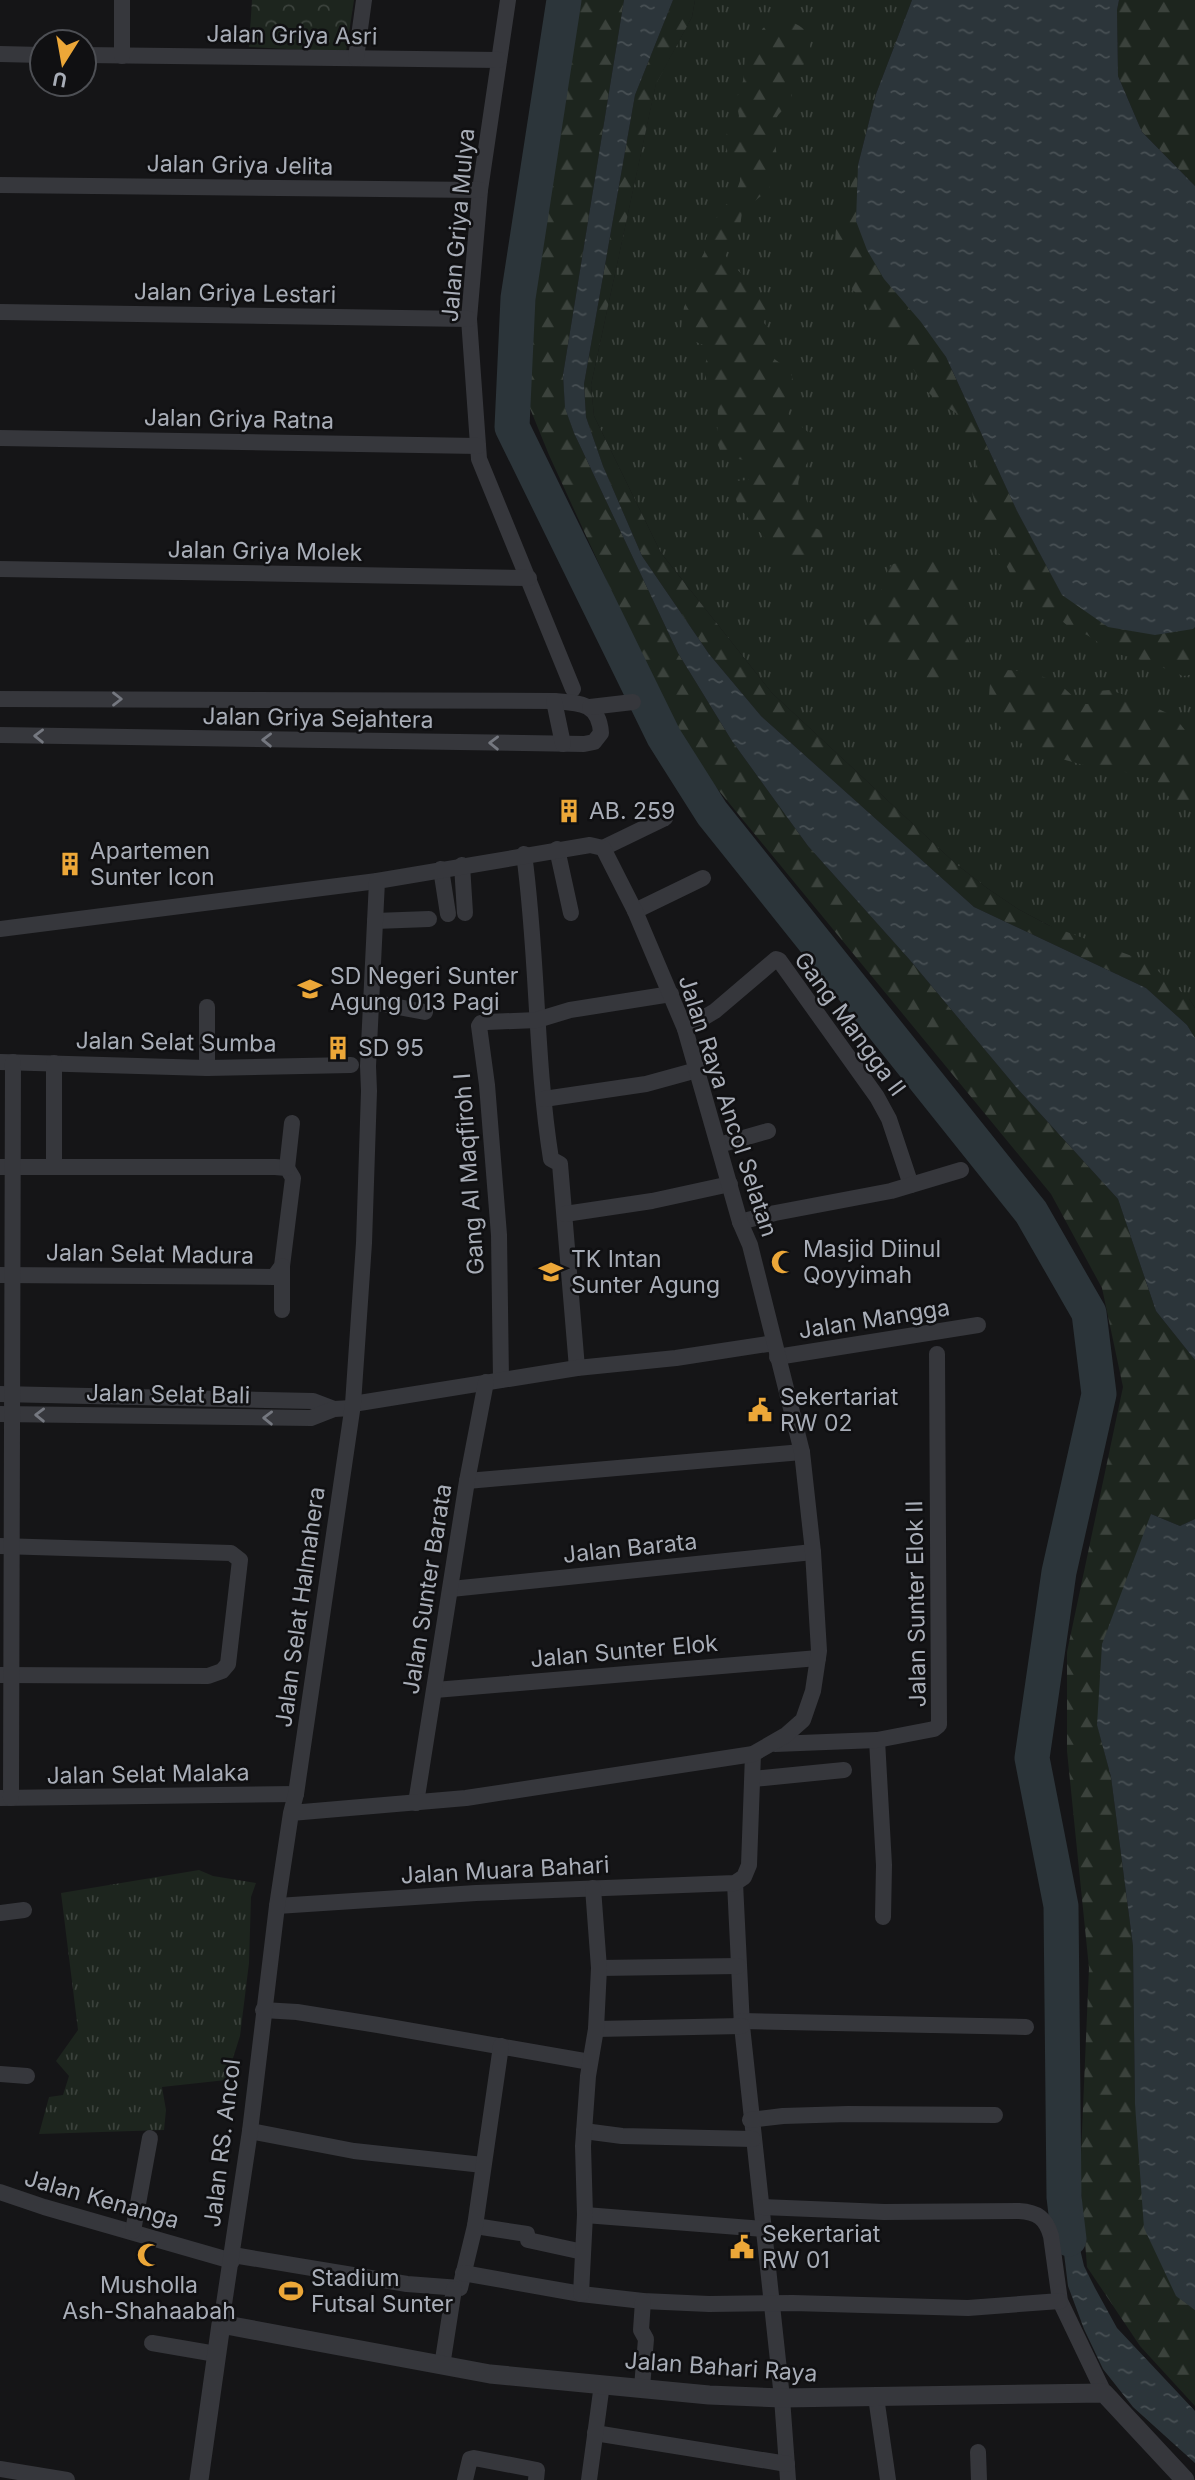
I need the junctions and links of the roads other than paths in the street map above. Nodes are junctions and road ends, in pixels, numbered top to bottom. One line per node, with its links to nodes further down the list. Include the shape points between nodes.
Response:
1 (122, 0): 7 (street)
2 (364, 0): 8 (street)
3 (508, 0): 9 (street, Jalan Griya Mulya)
4 (0, 54): 5 (street)
5 (28, 55)
6 (98, 55): 7 (street, Jalan Griya Asri)
7 (122, 56): 8 (street, Jalan Griya Asri)
8 (356, 58): 9 (street, Jalan Griya Asri)
9 (499, 60): 11 (street, Jalan Griya Mulya)
10 (0, 185): 11 (street, Jalan Griya Jelita)
11 (480, 190): 13 (street, Jalan Griya Mulya)
12 (0, 312): 13 (street, Jalan Griya Lestari)
13 (469, 319): 15 (street, Jalan Griya Mulya)
14 (0, 438): 15 (street, Jalan Griya Ratna)
15 (478, 446): 17 (street, Jalan Griya Mulya, via 479,459)
16 (0, 569): 17 (street, Jalan Griya Molek)
17 (528, 578): 18 (street, Jalan Griya Mulya)
18 (573, 689)
19 (0, 699): 20 (street, Jalan Griya Sejahtera, one-way to 20)
20 (554, 701): 22 (street, Jalan Griya Sejahtera); 24 (street)
21 (633, 702): 22 (street, Jalan Griya Sejahtera)
22 (590, 708): 24 (street, Jalan Griya Sejahtera, via 598,716 601,733 594,742)
23 (0, 736): 24 (street, Jalan Griya Sejahtera, one-way to 23)
24 (562, 744)
25 (666, 818): 26 (street)
26 (603, 848): 27 (street); 33 (street, Jalan Raya Ancol Selatan)
27 (557, 849): 28 (street); 35 (street)
28 (524, 854): 29 (street); 44 (street)
29 (461, 865): 30 (street); 34 (street)
30 (442, 869): 32 (street); 36 (street)
31 (703, 878): 33 (street)
32 (377, 881): 38 (street); 39 (street)
33 (635, 911): 40 (street, Jalan Raya Ancol Selatan)
34 (465, 913)
35 (571, 913)
36 (448, 914)
37 (429, 919): 38 (street)
38 (375, 921): 41 (street)
39 (0, 929)
40 (671, 994): 44 (street, via 570,1010); 45 (street, Jalan Raya Ancol Selatan)
41 (372, 1002): 43 (street); 73 (street, via 364,1243)
42 (207, 1007): 49 (street)
43 (425, 1012)
44 (537, 1020): 51 (street); 70 (street, Gang Al Maqfiroh I, via 487,1022 478,1029 499,1236)
45 (685, 1030): 50 (street, Jalan Raya Ancol Selatan); 60 (street, Gang Mangga II, via 779,960 877,1097)
46 (6, 1062): 47 (street, Jalan Selat Sumba); 55 (street)
47 (54, 1063): 49 (street, Jalan Selat Sumba); 56 (street)
48 (351, 1065): 49 (street, Jalan Selat Sumba)
49 (207, 1068)
50 (696, 1070): 51 (street, via 646,1084); 54 (street, Jalan Raya Ancol Selatan)
51 (544, 1099): 61 (street, via 551,1159 560,1164)
52 (292, 1123): 57 (street, Jalan Selat Madura)
53 (768, 1131): 54 (street)
54 (719, 1145): 59 (street, Jalan Raya Ancol Selatan)
55 (6, 1167): 56 (street); 64 (street)
56 (54, 1167): 57 (street)
57 (286, 1168): 63 (street, Jalan Selat Madura, via 293,1178)
58 (961, 1170): 60 (street)
59 (730, 1184): 61 (street); 62 (street, Jalan Raya Ancol Selatan)
60 (911, 1185): 62 (street)
61 (565, 1214): 69 (street)
62 (740, 1222): 67 (street, Jalan Raya Ancol Selatan, via 750,1245)
63 (282, 1266): 64 (street, Jalan Selat Madura, via 274,1277 261,1278); 65 (street, Jalan Selat Madura)
64 (6, 1275): 71 (street)
65 (282, 1310)
66 (978, 1325): 67 (street, Jalan Mangga)
67 (775, 1350): 69 (street); 75 (street)
68 (937, 1354): 83 (street, Jalan Sunter Elok II, via 940,1719 934,1730)
69 (577, 1368): 70 (street)
70 (494, 1381): 73 (street); 76 (street, Jalan Sunter Barata)
71 (6, 1394): 72 (street, Jalan Selat Bali, via 313,1401); 74 (street)
72 (334, 1409): 73 (street, Jalan Selat Bali); 74 (street, Jalan Selat Bali, one-way to 74, via 311,1418)
73 (352, 1409): 90 (street, Jalan Selat Halmahera)
74 (6, 1414): 77 (street)
75 (802, 1452): 76 (street); 78 (street)
76 (467, 1481): 79 (street, Jalan Sunter Barata)
77 (6, 1546): 81 (street); 81 (street, via 231,1553 240,1560 228,1664 222,1671 208,1676)
78 (813, 1552): 79 (street, Jalan Barata); 80 (street)
79 (451, 1589): 82 (street, Jalan Sunter Barata)
80 (818, 1658): 82 (street, Jalan Sunter Elok); 84 (street, via 803,1720)
81 (6, 1675): 88 (street)
82 (435, 1690): 89 (street, Jalan Sunter Barata)
83 (877, 1740): 84 (street, Jalan Sunter Elok II); 96 (street)
84 (772, 1744): 85 (street)
85 (752, 1754): 87 (street); 89 (street)
86 (844, 1770): 87 (street)
87 (753, 1779): 91 (street, via 748,1866 744,1877)
88 (6, 1798): 90 (street, Jalan Selat Malaka)
89 (416, 1803): 90 (street)
90 (293, 1804): 93 (street, Jalan RS. Ancol)
91 (735, 1883): 92 (street, Jalan Muara Bahari); 97 (street)
92 (593, 1888): 93 (street, Jalan Muara Bahari); 98 (street)
93 (277, 1906): 99 (street, Jalan RS. Ancol)
94 (24, 1910): 95 (street)
95 (0, 1913)
96 (883, 1917)
97 (738, 1966): 98 (street); 100 (street)
98 (599, 1968): 102 (street)
99 (263, 2010): 103 (street); 109 (street, Jalan RS. Ancol)
100 (741, 2024): 101 (street, via 764,2020); 102 (street); 108 (street)
101 (1026, 2027)
102 (596, 2029): 104 (street)
103 (501, 2046): 104 (street); 113 (street)
104 (590, 2062): 110 (street)
105 (0, 2074): 106 (street)
106 (27, 2076)
107 (995, 2116): 108 (street, via 848,2114)
108 (750, 2120): 112 (street)
109 (250, 2131): 113 (street, via 354,2151); 121 (street, Jalan RS. Ancol)
110 (584, 2131): 112 (street); 116 (street)
111 (150, 2138): 119 (street)
112 (753, 2139): 115 (street)
113 (483, 2165): 117 (street)
114 (0, 2192): 119 (street, Jalan Kenanga)
115 (762, 2207): 118 (street); 126 (street, via 1032,2212 1049,2228)
116 (585, 2215): 118 (street); 120 (street)
117 (475, 2226): 120 (street, via 527,2234 529,2241); 122 (street)
118 (764, 2229): 127 (street)
119 (133, 2231): 121 (street, Jalan Kenanga)
120 (583, 2252): 124 (street)
121 (232, 2258): 123 (street, Jalan Kenanga); 128 (street, Jalan RS. Ancol)
122 (463, 2273): 123 (street, via 460,2288); 124 (street)
123 (454, 2289): 131 (street)
124 (581, 2294): 125 (street)
125 (643, 2301): 127 (street); 133 (street)
126 (1060, 2301): 127 (street, via 968,2308); 134 (street)
127 (771, 2304): 136 (street)
128 (221, 2324): 130 (street, Jalan RS. Ancol); 131 (street, Jalan Bahari Raya)
129 (152, 2343): 130 (street)
130 (216, 2354): 142 (street, Jalan RS. Ancol)
131 (442, 2366): 132 (street, Jalan Bahari Raya)
132 (603, 2384): 133 (street, Jalan Bahari Raya); 137 (street)
133 (642, 2388): 136 (street, Jalan Bahari Raya)
134 (1104, 2393): 135 (street, Jalan Bahari Raya); 148 (street)
135 (876, 2397): 136 (street, Jalan Bahari Raya); 146 (street)
136 (782, 2398): 140 (street)
137 (595, 2433): 140 (street); 145 (street)
138 (978, 2452): 147 (street)
139 (0, 2469): 141 (street)
140 (788, 2472)
141 (67, 2480)
142 (199, 2480)
143 (465, 2480): 144 (street, via 474,2458 537,2470)
144 (536, 2480)
145 (589, 2480)
146 (888, 2480)
147 (979, 2480)
148 (1185, 2480)

